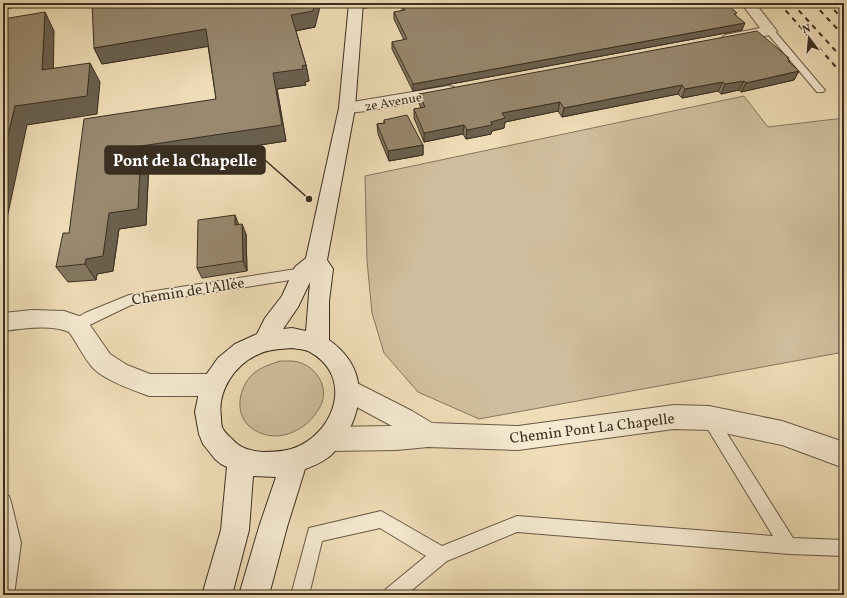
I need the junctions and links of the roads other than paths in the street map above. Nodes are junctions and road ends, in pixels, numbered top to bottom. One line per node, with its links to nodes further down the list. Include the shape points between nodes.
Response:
1 (15, 3): 4 (main road)
2 (748, 3): 5 (main road)
3 (361, 4): 9 (main road)
4 (3, 5)
5 (770, 31): 6 (main road); 8 (lane)
6 (716, 41)
7 (460, 89): 9 (main road, 2e Avenue)
8 (820, 90)
9 (347, 108): 10 (main road)
10 (310, 267): 12 (lane, Chemin de l'Allée, via 129,300); 13 (main road); 14 (main road, via 322,269)
11 (3, 322): 12 (main road, via 56,319)
12 (77, 325): 15 (main road, via 102,361 119,372 149,384)
13 (265, 341): 14 (main road, via 292,338); 15 (main road, via 243,351 225,366)
14 (317, 344): 16 (main road, via 333,355 344,371)
15 (212, 385): 21 (main road, via 206,410 212,434 228,454)
16 (349, 390): 18 (main road, via 403,419); 19 (main road, via 345,415)
17 (709, 418): 18 (main road, Chemin Pont La Chapelle, via 674,417 518,438); 20 (main road, Chemin Pont La Chapelle, via 782,433); 24 (lane)
18 (428, 436): 19 (main road, Chemin Pont La Chapelle)
19 (330, 438): 22 (main road, via 314,451)
20 (844, 455)
21 (241, 461): 22 (main road, via 268,465); 28 (main road, via 234,530)
22 (295, 461): 29 (main road)
23 (3, 502): 27 (lane, via 13,543)
24 (789, 546): 25 (lane); 26 (lane, via 517,524)
25 (844, 548)
26 (441, 555): 30 (lane, via 381,519 315,534); 31 (lane)
27 (5, 595)
28 (217, 595)
29 (254, 595)
30 (300, 595)
31 (392, 595)

